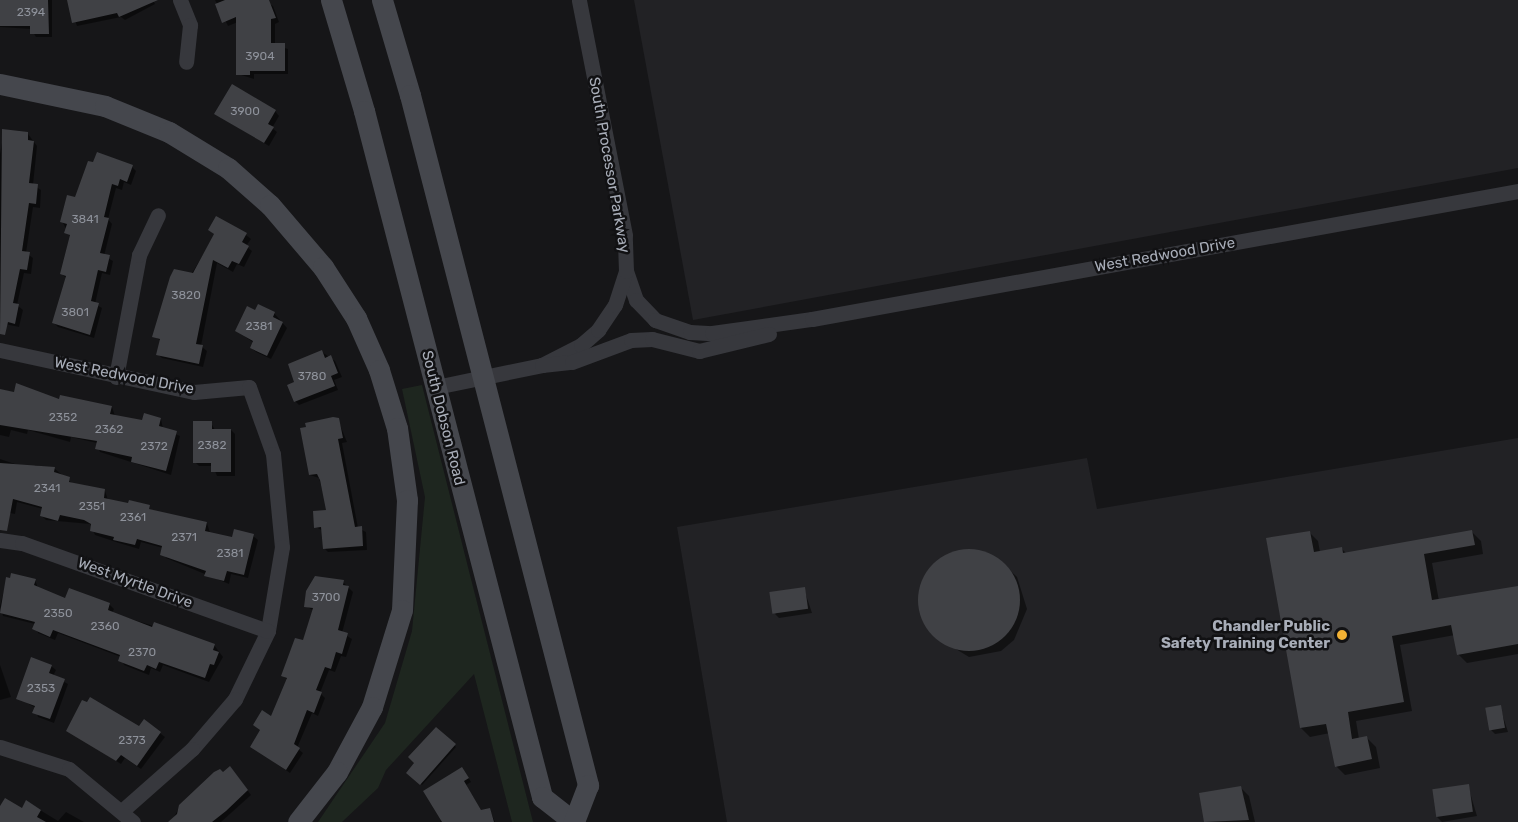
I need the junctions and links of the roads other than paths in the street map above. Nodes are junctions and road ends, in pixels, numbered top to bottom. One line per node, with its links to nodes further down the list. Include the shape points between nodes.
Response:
1 (180, 0): 5 (street, via 190,25)
2 (331, 0): 15 (main road, South Dobson Road)
3 (382, 0): 14 (main road, South Dobson Road)
4 (579, 0): 9 (street, South Processor Parkway, via 625,235)
5 (186, 62)
6 (0, 84): 20 (main road, via 105,105 169,132 228,168 254,189 323,267 356,318 379,370 397,428 407,501 402,610 372,707 337,772)
7 (1518, 191): 10 (street, West Redwood Drive)
8 (158, 215): 13 (street, via 139,255)
9 (626, 271): 10 (street, West Redwood Drive, via 640,307 673,328 712,333); 12 (street, South Processor Parkway, via 615,305 598,330 582,345)
10 (812, 319): 12 (street, West Redwood Drive, via 712,349 686,351 641,338 618,342 586,359)
11 (0, 350): 13 (street, West Redwood Drive)
12 (542, 365): 14 (street, West Redwood Drive)
13 (116, 377): 17 (street, West Redwood Drive, via 194,392 249,387 273,454 282,547)
14 (482, 378): 15 (street, West Redwood Drive); 21 (main road, South Dobson Road, via 588,785)
15 (435, 387): 21 (main road, South Dobson Road, via 542,797)
16 (0, 540): 17 (street, West Myrtle Drive, via 22,543)
17 (268, 631): 19 (street, via 235,699)
18 (0, 747): 19 (street, via 69,769)
19 (128, 816)
20 (298, 822)
21 (574, 822)

